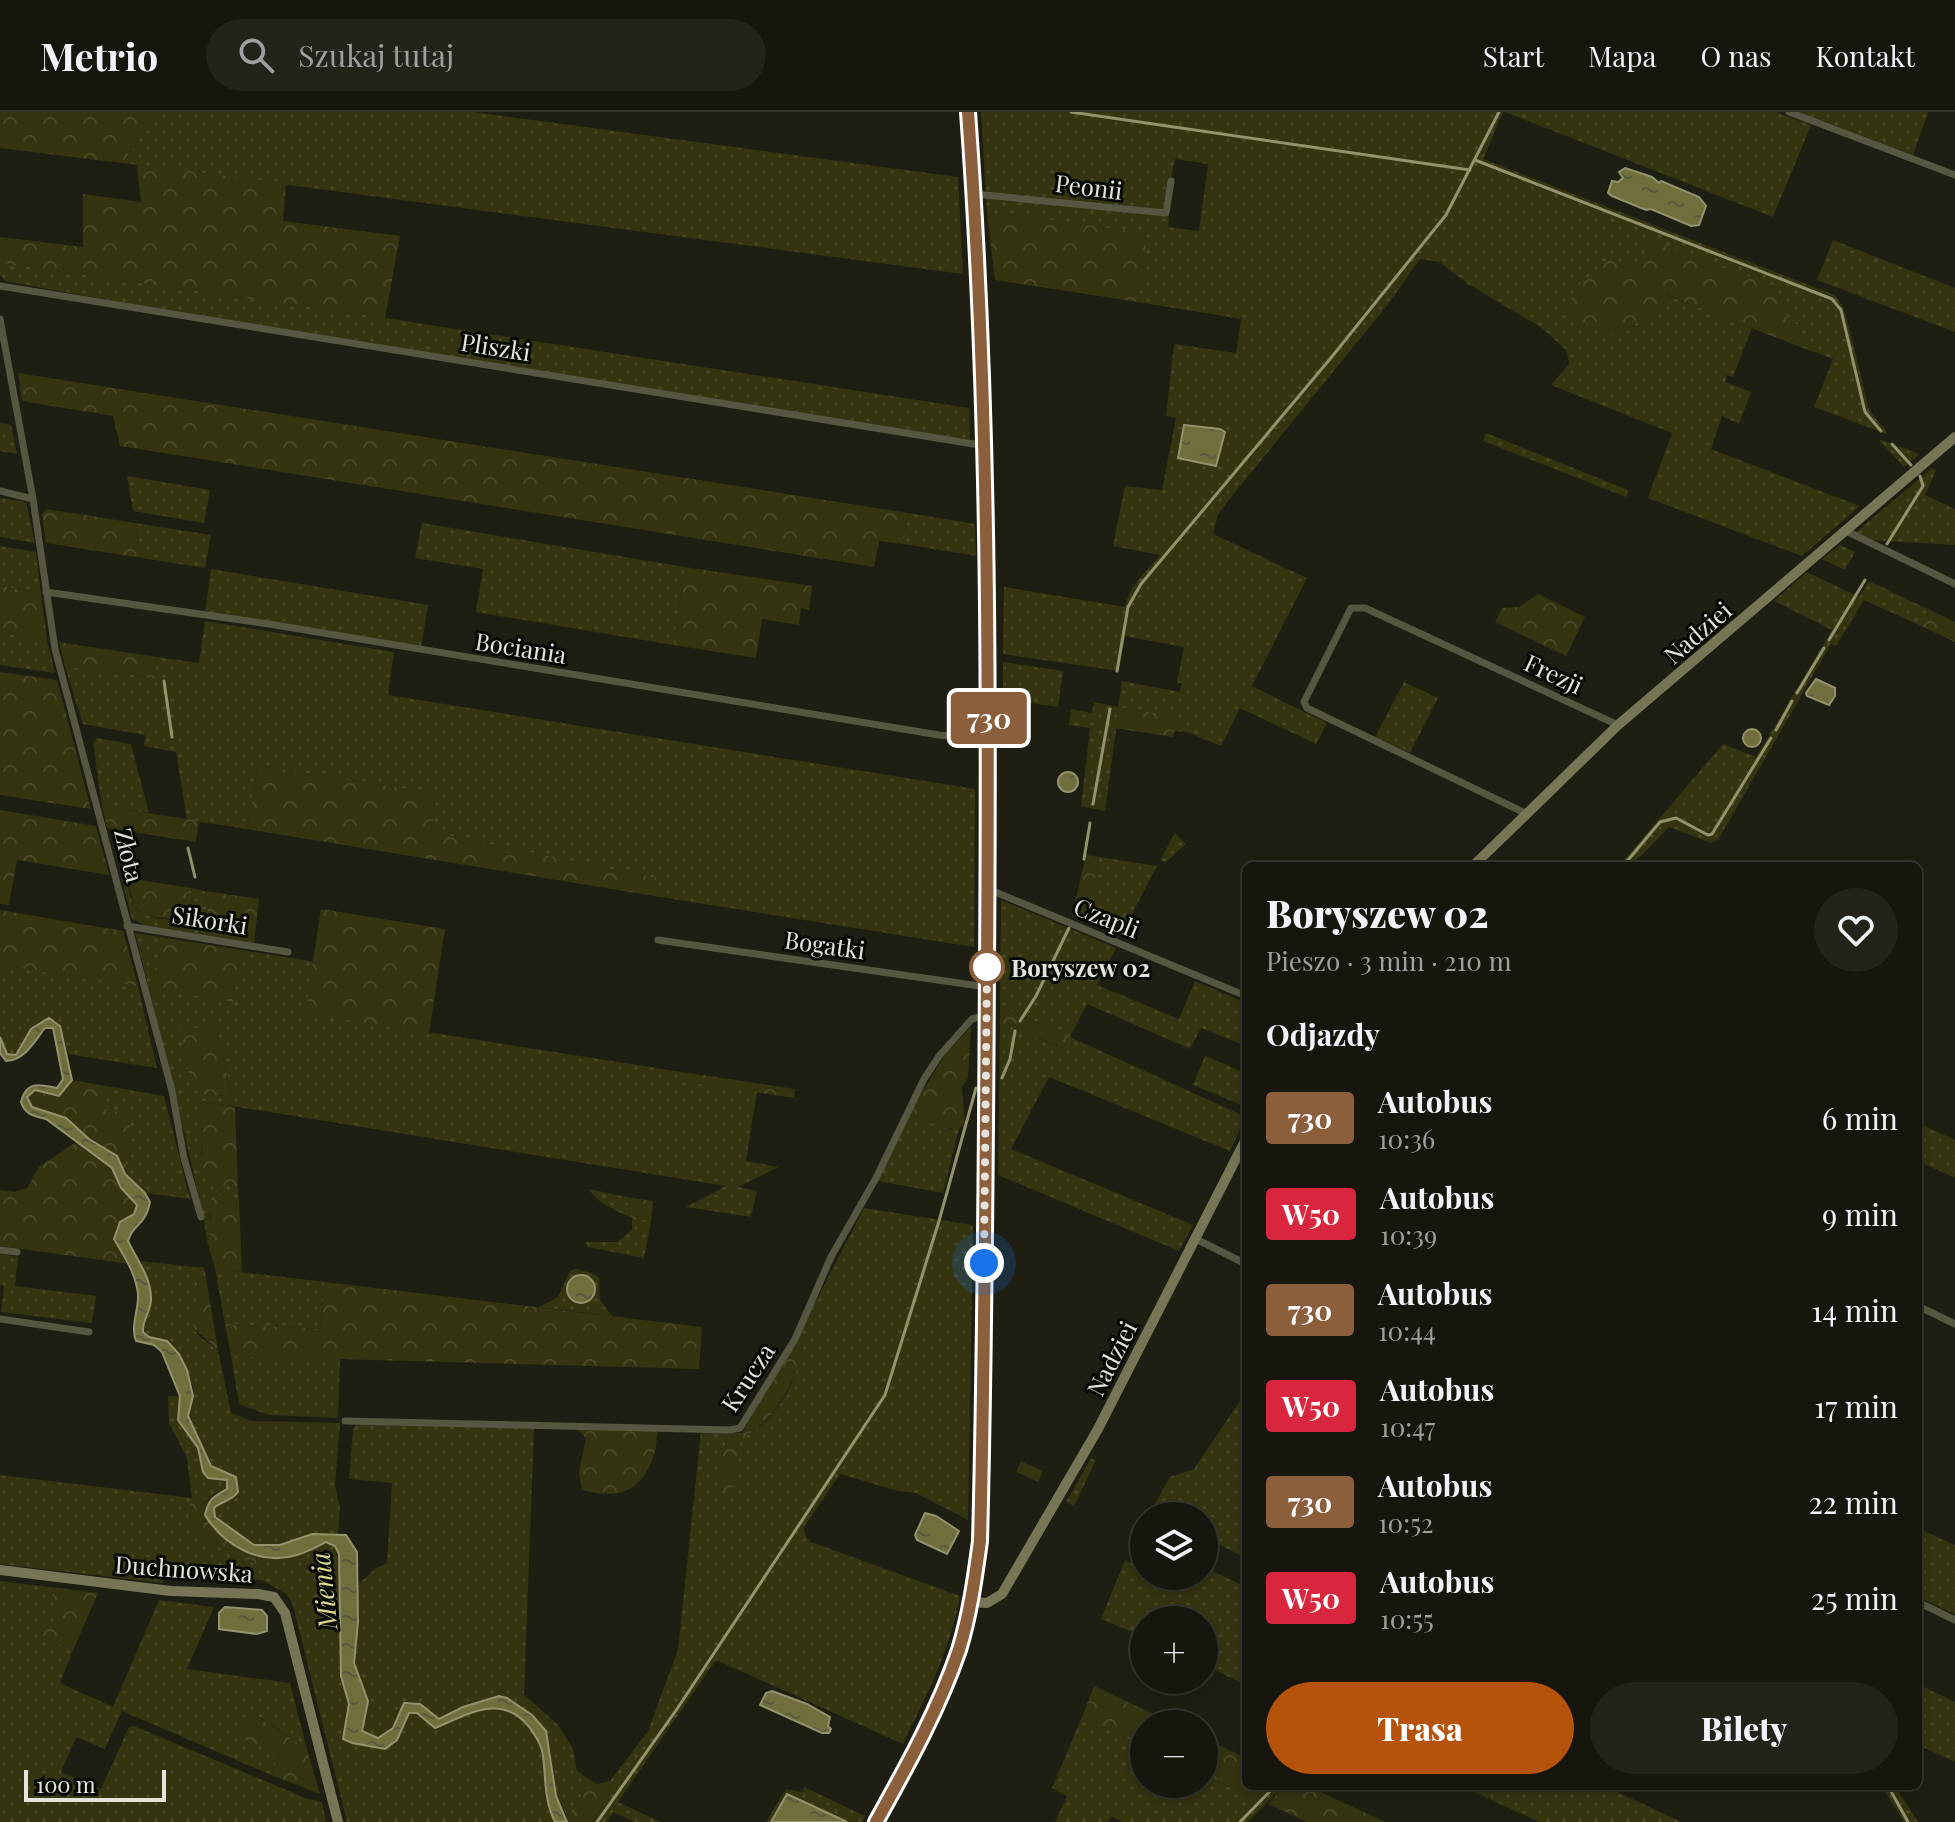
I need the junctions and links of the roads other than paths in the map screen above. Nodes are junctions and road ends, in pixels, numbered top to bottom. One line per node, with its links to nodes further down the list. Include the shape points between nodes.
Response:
1 (968, 112): 5 (main road)
2 (1789, 112): 3 (street)
3 (1955, 175)
4 (1171, 181): 5 (street, Peonii, via 1166,213)
5 (974, 194): 9 (main road)
6 (0, 286): 9 (street, Pliszki)
7 (0, 319): 11 (street, Złota)
8 (1955, 437): 12 (main road, Nadziei)
9 (986, 446): 16 (main road)
10 (0, 491): 11 (street)
11 (33, 499): 14 (street, Złota)
12 (1846, 531): 13 (street); 15 (main road, Nadziei)
13 (1955, 584)
14 (46, 592): 16 (street, Bociania); 20 (street, Złota, via 55,649)
15 (1618, 725): 17 (main road, Nadziei); 17 (street, Frezji, via 1365,608 1351,608 1305,705)
16 (989, 740): 19 (main road)
17 (1525, 813): 18 (main road, Nadziei)
18 (1477, 862)
19 (993, 892): 23 (main road); 24 (street, Czapli)
20 (127, 926): 22 (street, Sikorki); 27 (street, Złota)
21 (658, 940): 23 (street, Bogatki)
22 (288, 952)
23 (987, 987): 25 (main road)
24 (1242, 994)
25 (987, 1015): 36 (street, Krucza, via 972,1019 924,1079 831,1257 795,1339 740,1428); 38 (main road, via 980,1541)
26 (1242, 1147): 28 (main road, Nadziei)
27 (201, 1217)
28 (1194, 1238): 31 (street); 38 (main road, Nadziei, via 1098,1429 1004,1591 992,1601)
29 (0, 1250): 30 (street)
30 (17, 1252)
31 (1242, 1262)
32 (1922, 1308): 34 (street)
33 (0, 1319): 35 (street)
34 (1955, 1324)
35 (89, 1332)
36 (345, 1421)
37 (0, 1570): 41 (main road, Duchnowska, via 274,1597 285,1613)
38 (971, 1602): 42 (main road, via 960,1647 932,1717)
39 (1922, 1604): 40 (street)
40 (1955, 1620)
41 (338, 1822)
42 (876, 1822)

